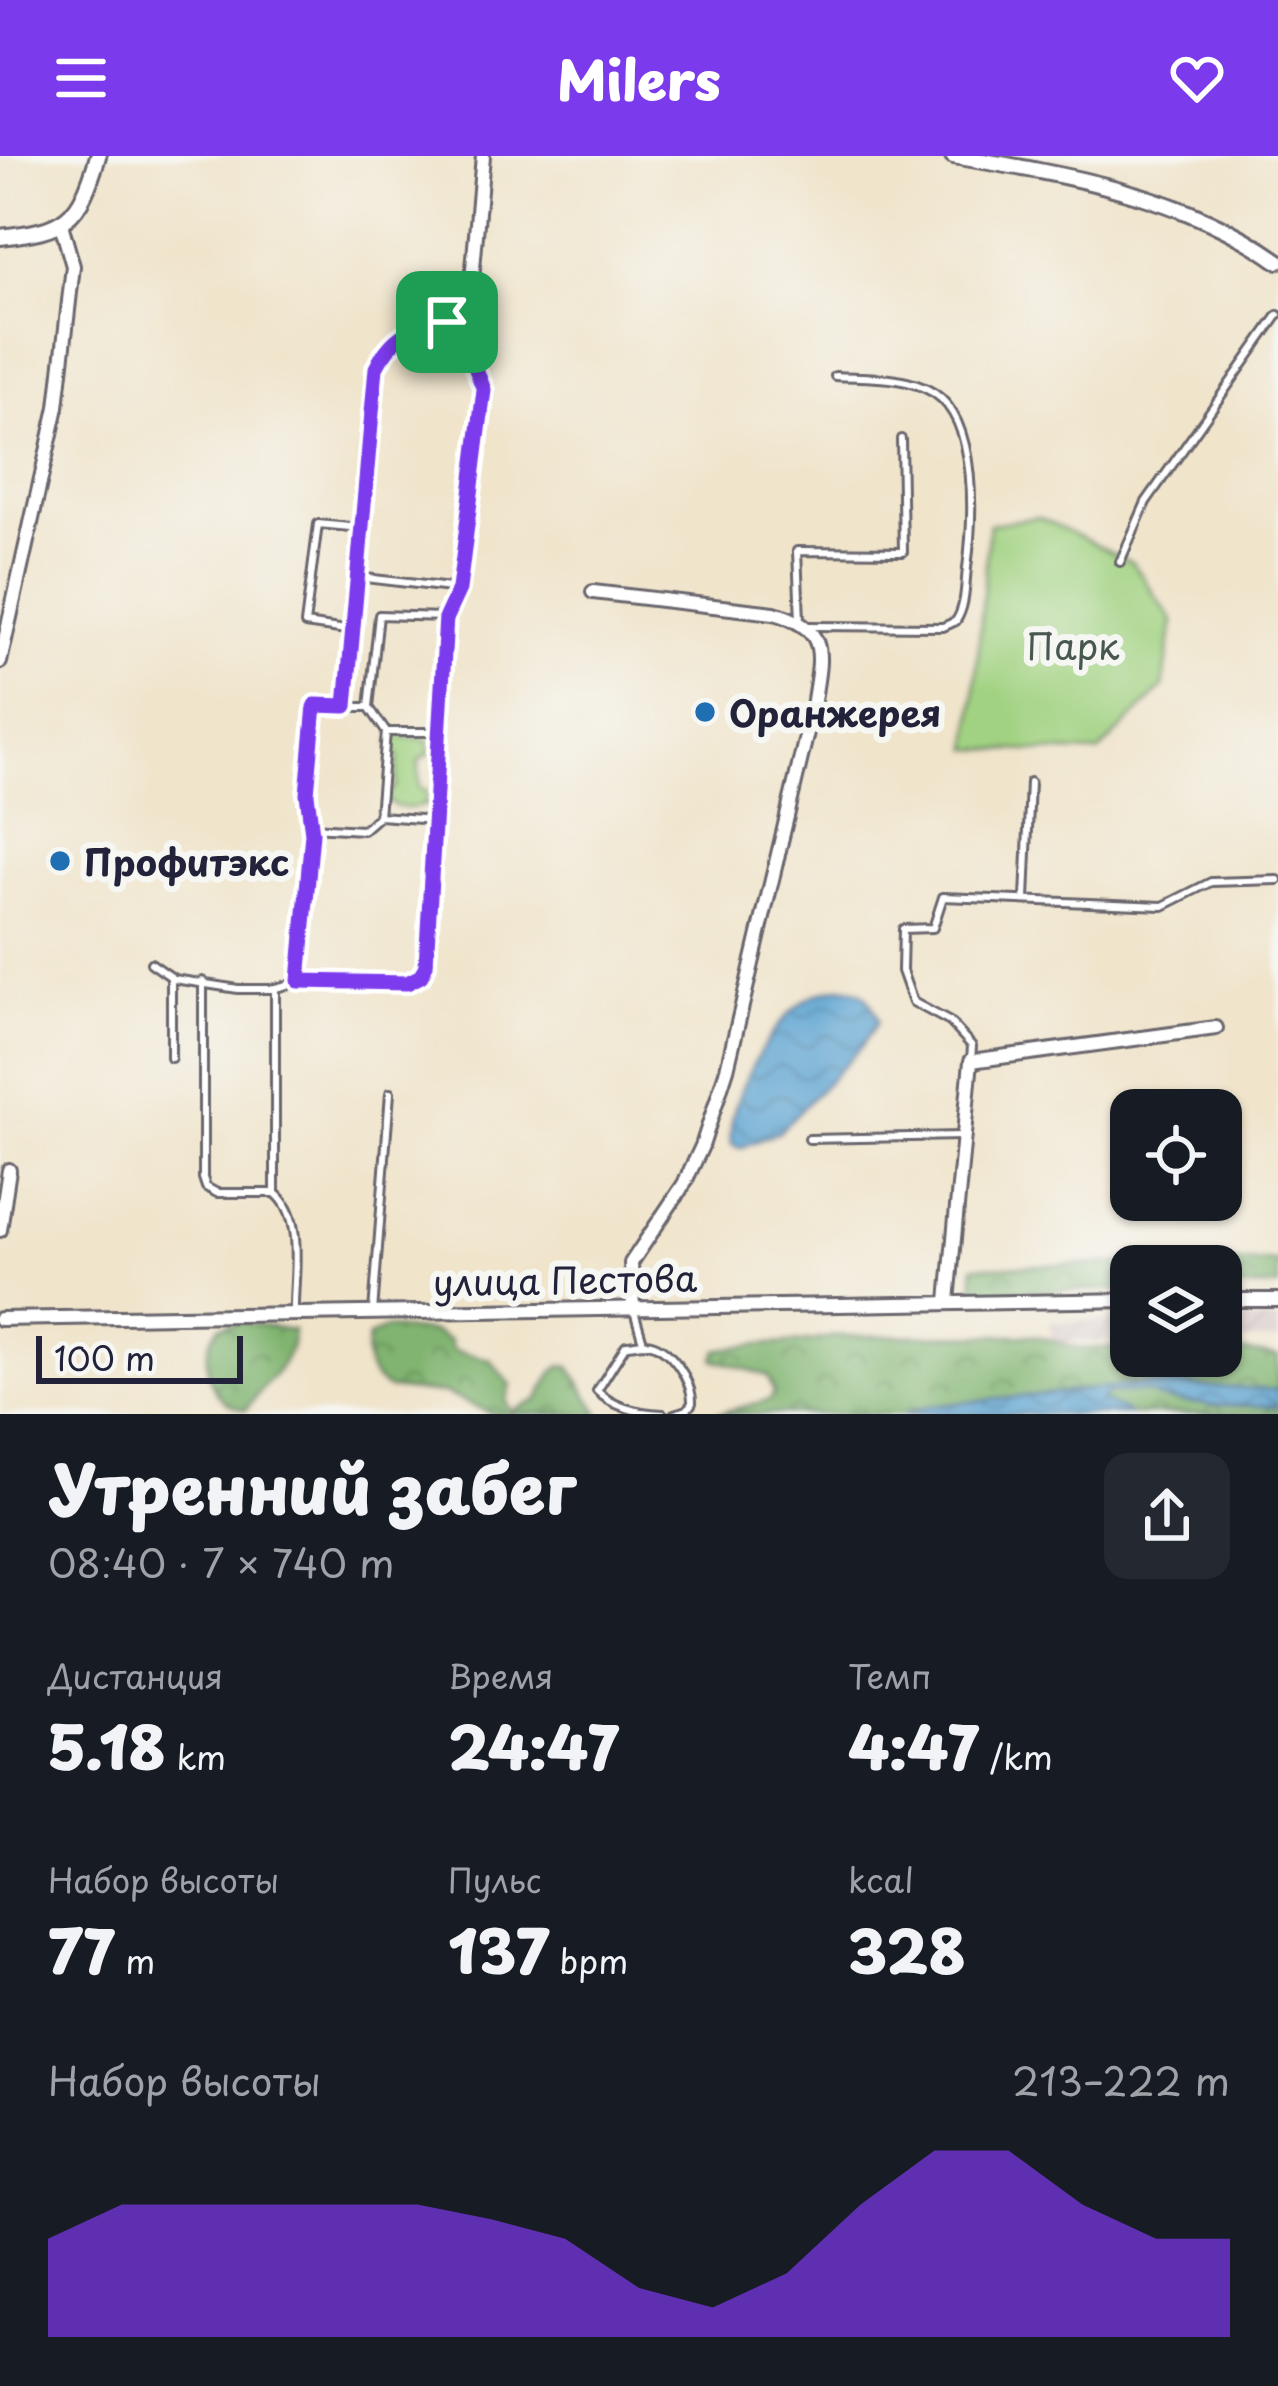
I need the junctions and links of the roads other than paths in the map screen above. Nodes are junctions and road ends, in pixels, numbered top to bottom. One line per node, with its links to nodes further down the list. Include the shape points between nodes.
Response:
1 (98, 156): 4 (street, via 87,193)
2 (483, 156): 8 (street)
3 (953, 156): 6 (street, via 1160,203)
4 (61, 224): 5 (street); 19 (street, via 73,266 57,407)
5 (0, 237)
6 (1278, 261)
7 (1278, 315): 12 (lane, via 1147,502)
8 (468, 324): 11 (lane, via 412,328 385,350 376,368); 14 (street, via 484,390)
9 (835, 376): 17 (lane, via 903,380 945,403 963,446 974,514 961,614 949,626)
10 (901, 439): 17 (lane, via 903,552 797,551)
11 (361, 528): 13 (lane); 18 (lane, via 318,524 305,624)
12 (1120, 562)
13 (357, 577): 14 (lane); 18 (lane)
14 (459, 589): 16 (street)
15 (593, 592): 17 (street)
16 (446, 617): 21 (lane, via 379,615); 23 (street)
17 (803, 623): 49 (street, via 821,655 813,707 727,1069 684,1184 631,1263)
18 (352, 631): 20 (lane)
19 (0, 662)
20 (346, 706): 21 (lane); 27 (lane, via 315,705)
21 (369, 706): 22 (lane)
22 (386, 732): 23 (lane); 25 (lane)
23 (438, 732): 26 (street)
24 (1030, 782): 29 (lane)
25 (380, 816): 26 (lane); 27 (lane, via 364,830)
26 (437, 820): 32 (street, via 426,965)
27 (312, 827): 34 (lane)
28 (1278, 880): 29 (lane, via 1211,882 1163,906)
29 (1024, 898): 38 (lane, via 943,897 933,928 903,929 902,971 913,1002 950,1022 972,1046)
30 (151, 963): 31 (lane)
31 (171, 978): 33 (lane); 37 (lane)
32 (417, 979): 34 (lane)
33 (203, 981): 35 (lane); 43 (lane, via 204,1183 217,1192)
34 (299, 981): 35 (lane)
35 (275, 988): 43 (lane)
36 (1216, 1028): 38 (street)
37 (171, 1058)
38 (970, 1061): 40 (street)
39 (390, 1093): 51 (lane)
40 (963, 1136): 41 (lane); 48 (street)
41 (809, 1138)
42 (8, 1170): 44 (street)
43 (275, 1193): 50 (lane, via 293,1220)
44 (0, 1230)
45 (1110, 1300): 48 (street, улица Пестова)
46 (1242, 1300): 47 (street)
47 (1278, 1300)
48 (948, 1301): 49 (street, улица Пестова)
49 (633, 1308): 51 (street, улица Пестова); 53 (lane)
50 (293, 1312): 51 (street, улица Пестова); 52 (street, улица Пестова)
51 (373, 1312)
52 (0, 1319)
53 (643, 1342): 54 (lane, via 626,1345 597,1391); 55 (lane, via 689,1382 692,1403)
54 (663, 1414)
55 (674, 1414)

